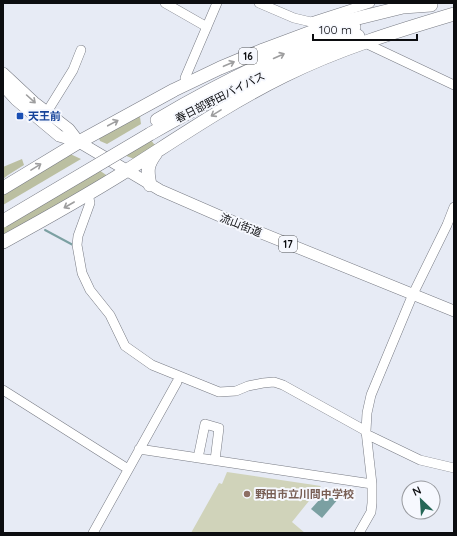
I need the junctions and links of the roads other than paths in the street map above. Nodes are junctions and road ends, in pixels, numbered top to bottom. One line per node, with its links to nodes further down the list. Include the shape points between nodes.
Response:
1 (165, 3): 8 (street)
2 (217, 3): 8 (street)
3 (259, 3): 4 (street, via 294,18 311,22)
4 (370, 3)
5 (435, 4): 12 (highway, 16, one-way to 5, via 263,50 330,25 403,7); 16 (highway, 春日部野田バイパス / 16, one-way to 5, via 197,96 302,46 377,20)
6 (454, 9): 16 (highway, 春日部野田バイパス / 16, via 332,44)
7 (454, 14): 9 (highway)
8 (207, 27): 12 (street, via 185,78)
9 (365, 43): 13 (street); 18 (highway, one-way to 18, via 313,63 260,88)
10 (81, 50): 15 (street, via 73,70)
11 (3, 72): 15 (main road, 流山街道 / 17, one-way to 15)
12 (188, 83): 17 (highway, 16, one-way to 12)
13 (454, 85)
14 (3, 86): 17 (main road, 流山街道 / 17, via 59,136)
15 (48, 114): 17 (main road, 流山街道 / 17, via 69,129)
16 (148, 130): 24 (highway, 春日部野田バイパス / 16); 25 (highway, 春日部野田バイパス / 16, bridge)
17 (79, 142): 19 (main road, 流山街道 / 17); 21 (highway, 16, one-way to 17)
18 (157, 151): 19 (highway); 20 (highway, via 149,162)
19 (126, 170): 20 (main road, 流山街道 / 17); 22 (highway)
20 (150, 185): 27 (main road, 流山街道 / 17)
21 (3, 188)
22 (88, 194): 26 (highway, one-way to 26); 31 (street, via 90,203 77,245 82,272 90,290 110,315 126,346 152,365 219,392 236,391 263,383 274,382 283,385)
23 (454, 207): 27 (street)
24 (3, 210)
25 (3, 221)
26 (3, 242)
27 (413, 294): 28 (main road, 流山街道 / 17); 31 (street, via 371,394 366,414)
28 (454, 311)
29 (177, 382): 32 (street)
30 (3, 390): 36 (street)
31 (366, 433): 35 (street, via 420,460); 37 (street)
32 (139, 449): 33 (street); 36 (street)
33 (198, 458): 34 (street); 34 (street, via 205,424 219,428)
34 (215, 460): 37 (street)
35 (454, 468)
36 (128, 469): 38 (street)
37 (372, 484): 39 (street, via 371,512)
38 (93, 533)
39 (359, 533)

